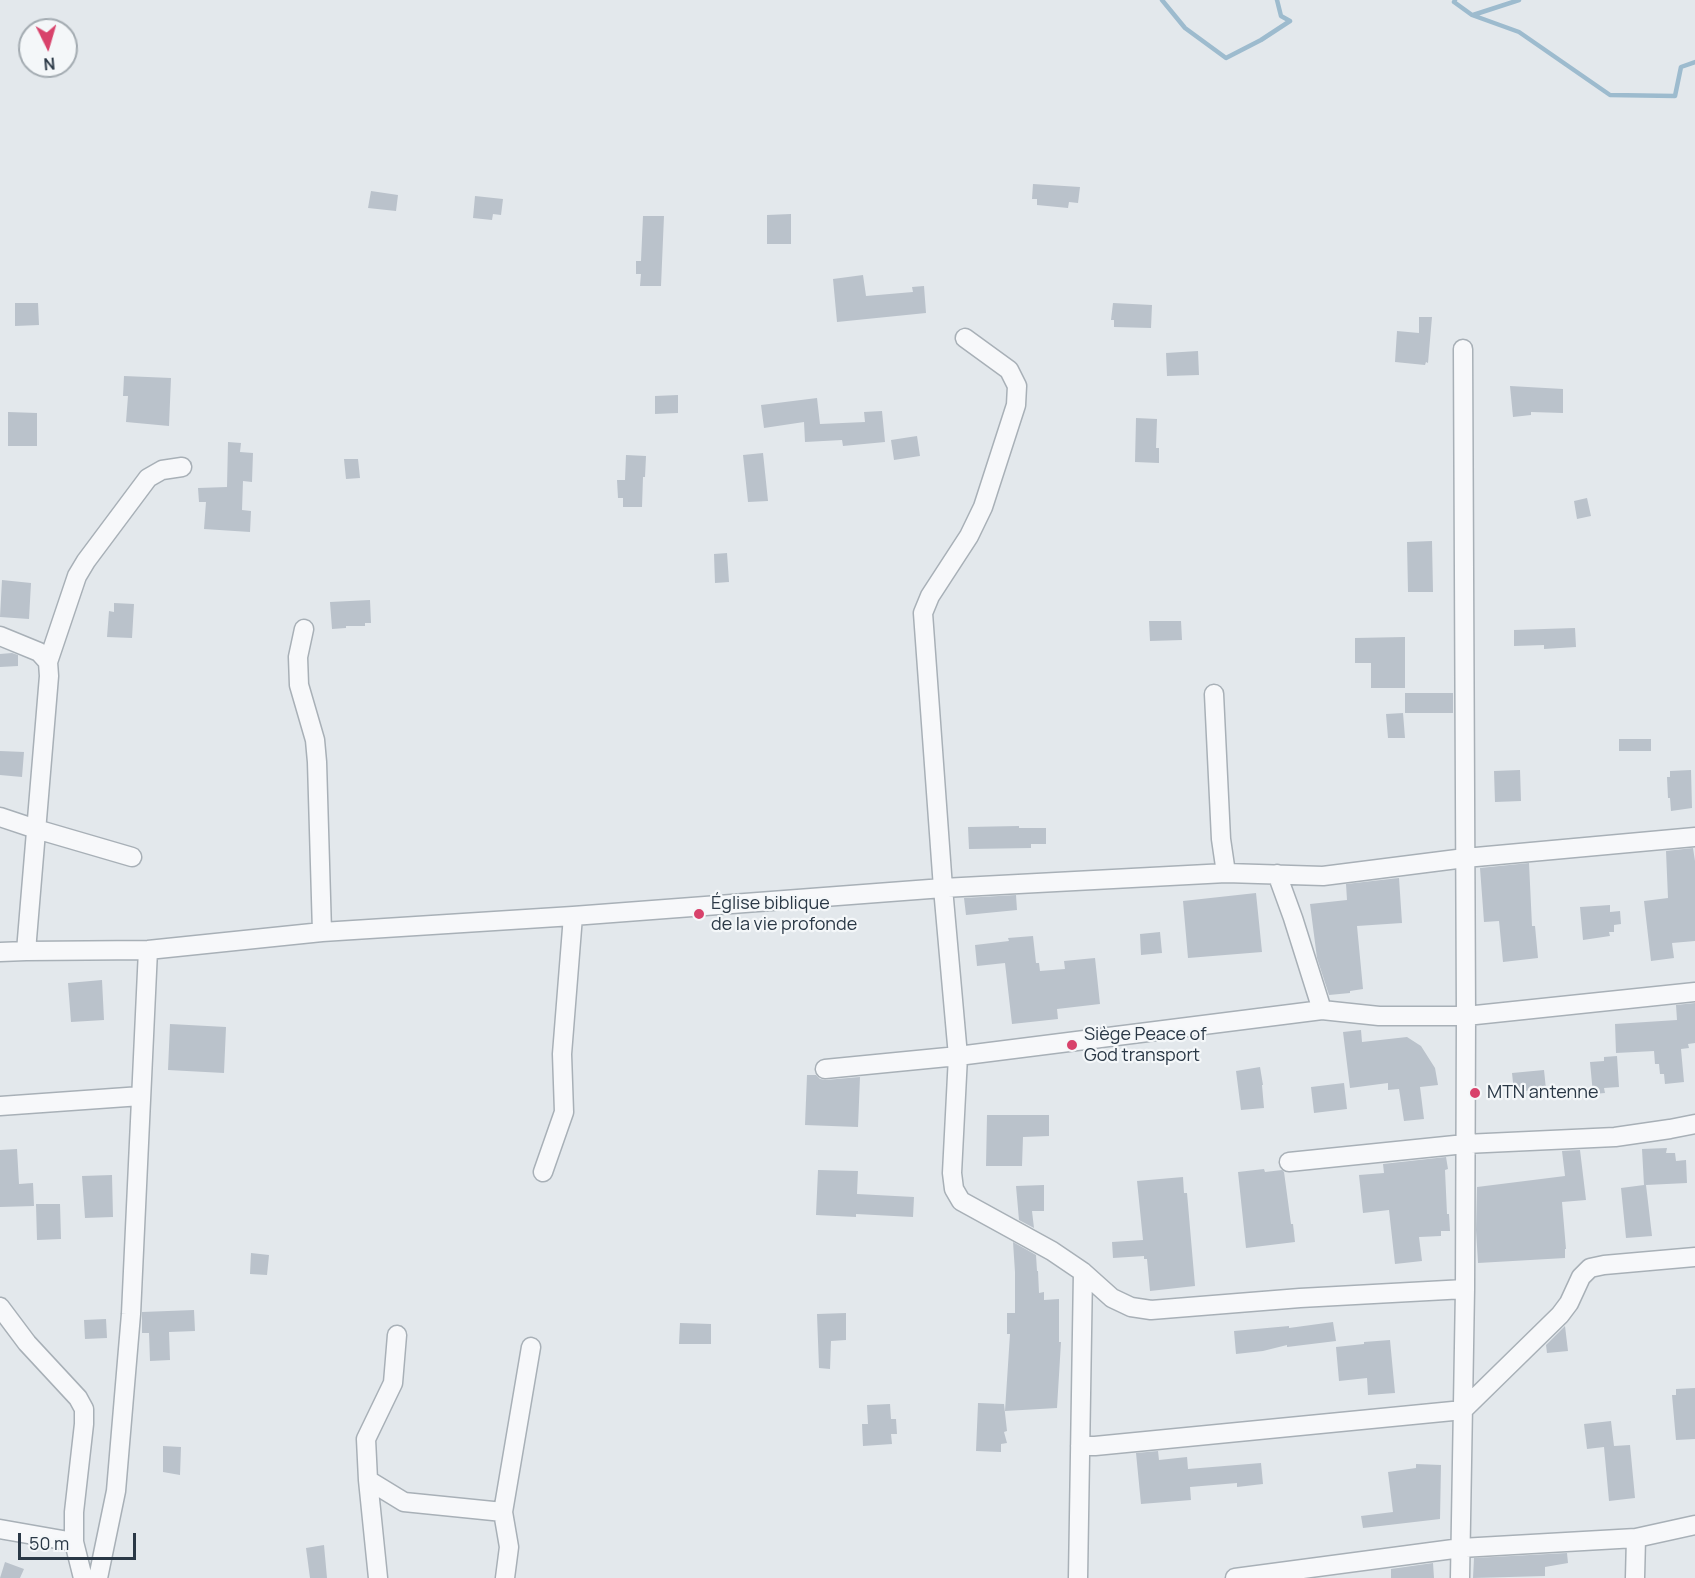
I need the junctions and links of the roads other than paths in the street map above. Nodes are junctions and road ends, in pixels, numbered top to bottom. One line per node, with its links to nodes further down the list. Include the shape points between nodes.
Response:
1 (965, 338): 15 (street, via 1009,370 1017,386 1016,405 983,507 930,596 924,613)
2 (1463, 349): 12 (street)
3 (182, 467): 6 (street, via 162,470 148,478 86,561 77,576)
4 (304, 629): 17 (street, via 298,657 299,685 315,740)
5 (0, 636): 6 (street, via 39,652)
6 (48, 662): 9 (street)
7 (1214, 694): 13 (street)
8 (0, 817): 9 (street)
9 (36, 829): 11 (street); 19 (street)
10 (1695, 837): 12 (street)
11 (132, 857)
12 (1465, 858): 14 (street, via 1323,876); 23 (street)
13 (1226, 873): 14 (street); 15 (street)
14 (1277, 874): 22 (street)
15 (943, 888): 16 (street); 24 (street)
16 (573, 916): 17 (street); 31 (street, via 562,1054 564,1112)
17 (322, 933): 18 (street)
18 (148, 950): 19 (street); 26 (street)
19 (26, 951): 20 (street)
20 (0, 952)
21 (1695, 992): 23 (street)
22 (1322, 1011): 23 (street, via 1379,1017); 24 (street)
23 (1466, 1016): 29 (street)
24 (958, 1056): 25 (street); 33 (street, via 954,1189 961,1201)
25 (825, 1069)
26 (141, 1096): 27 (street); 49 (street, via 131,1314 116,1491)
27 (0, 1106)
28 (1695, 1124): 29 (street, via 1615,1137)
29 (1465, 1144): 30 (street); 34 (street)
30 (1289, 1162)
31 (543, 1172)
32 (1695, 1257): 38 (street, via 1590,1268 1560,1315)
33 (1083, 1272): 34 (street, via 1112,1298 1131,1307 1151,1310); 39 (street)
34 (1465, 1289): 38 (street)
35 (0, 1307): 45 (street, via 84,1409)
36 (397, 1335): 40 (street, via 393,1383 366,1439)
37 (531, 1347): 41 (street)
38 (1463, 1410): 39 (street); 46 (street)
39 (1080, 1446): 52 (street)
40 (368, 1480): 41 (street, via 404,1502); 50 (street)
41 (503, 1512): 51 (street, via 509,1547)
42 (1695, 1525): 44 (street)
43 (0, 1529): 45 (street)
44 (1636, 1538): 46 (street); 55 (street)
45 (74, 1542): 48 (street)
46 (1461, 1548): 47 (street); 54 (street)
47 (1326, 1572): 53 (street)
48 (83, 1578)
49 (98, 1578)
50 (378, 1578)
51 (505, 1578)
52 (1078, 1578)
53 (1235, 1578)
54 (1461, 1578)
55 (1635, 1578)

